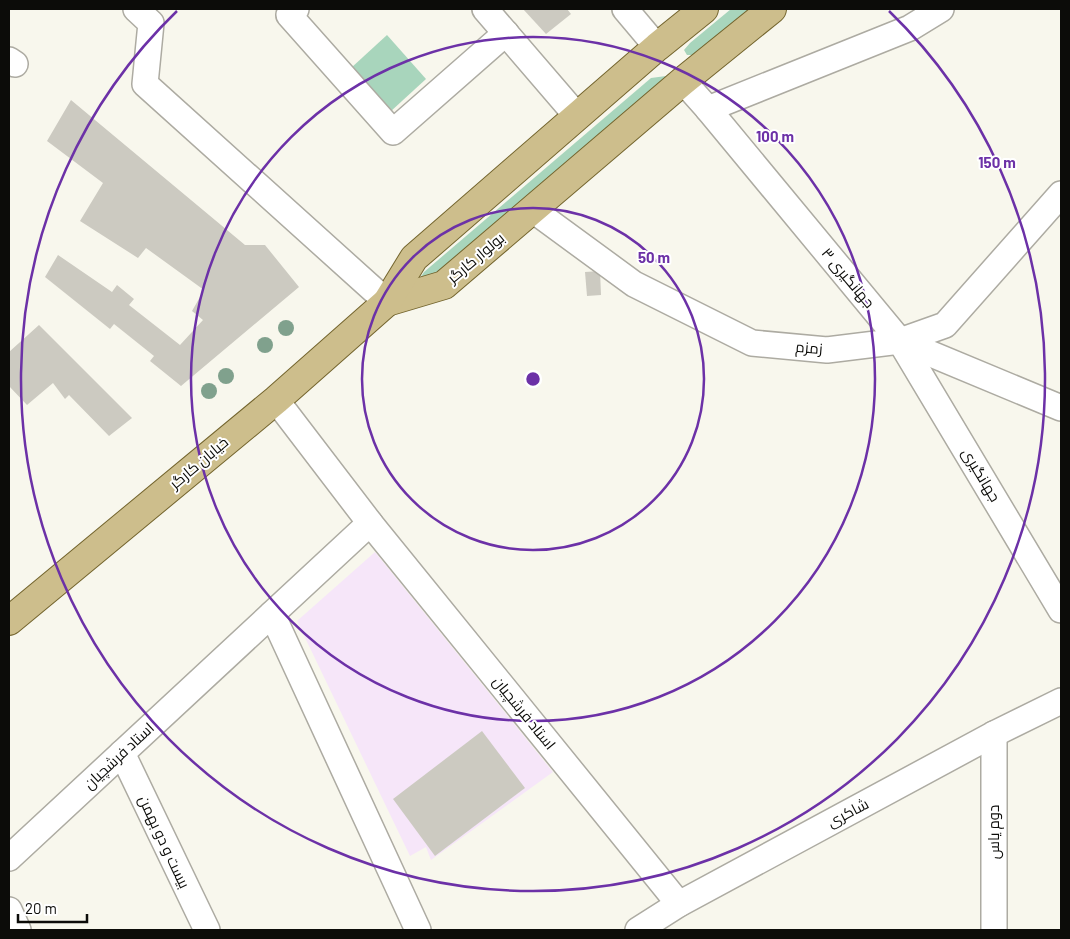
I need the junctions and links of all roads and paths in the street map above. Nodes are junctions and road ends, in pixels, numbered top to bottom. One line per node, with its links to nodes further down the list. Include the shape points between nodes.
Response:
1 (136, 9): 15 (street, via 151,23 146,84)
2 (296, 9): 8 (street, via 289,15 393,132)
3 (485, 9): 8 (street)
4 (625, 9): 9 (street)
5 (704, 9): 9 (main road)
6 (772, 9): 10 (main road, بولوار کارگر)
7 (941, 9): 11 (street, via 910,28)
8 (506, 33): 12 (street)
9 (657, 47): 10 (main road); 12 (main road)
10 (683, 81): 11 (street, جهانگیری ۳); 14 (main road, بولوار کارگر)
11 (708, 109): 16 (street, جهانگیری ۳)
12 (577, 116): 15 (main road, via 414,258)
13 (1061, 194): 16 (street, زمزم, via 945,325)
14 (533, 210): 15 (main road, بولوار کارگر, via 444,285); 16 (street, زمزم, via 634,284 752,343 827,350)
15 (387, 302): 17 (main road, خیابان کارگر)
16 (900, 341): 18 (street, جهانگیری ۳); 20 (street, جهانگیری)
17 (276, 400): 19 (street, استاد فرشچیان); 22 (main road, خیابان کارگر)
18 (1061, 408)
19 (370, 523): 21 (street, استاد فرشچیان); 27 (street, استاد فرشچیان)
20 (1061, 610)
21 (272, 614): 25 (street, استاد فرشچیان); 31 (street)
22 (9, 622)
23 (1061, 701): 24 (street, شاکری)
24 (994, 734): 27 (street, شاکری); 33 (street, دوم یاس)
25 (122, 753): 26 (street, استاد فرشچیان); 30 (street, بیست و دو بهمن)
26 (9, 858)
27 (679, 904): 32 (street, شاکری)
28 (9, 910): 29 (street)
29 (18, 930)
30 (207, 930)
31 (418, 930)
32 (638, 930)
33 (994, 930)

